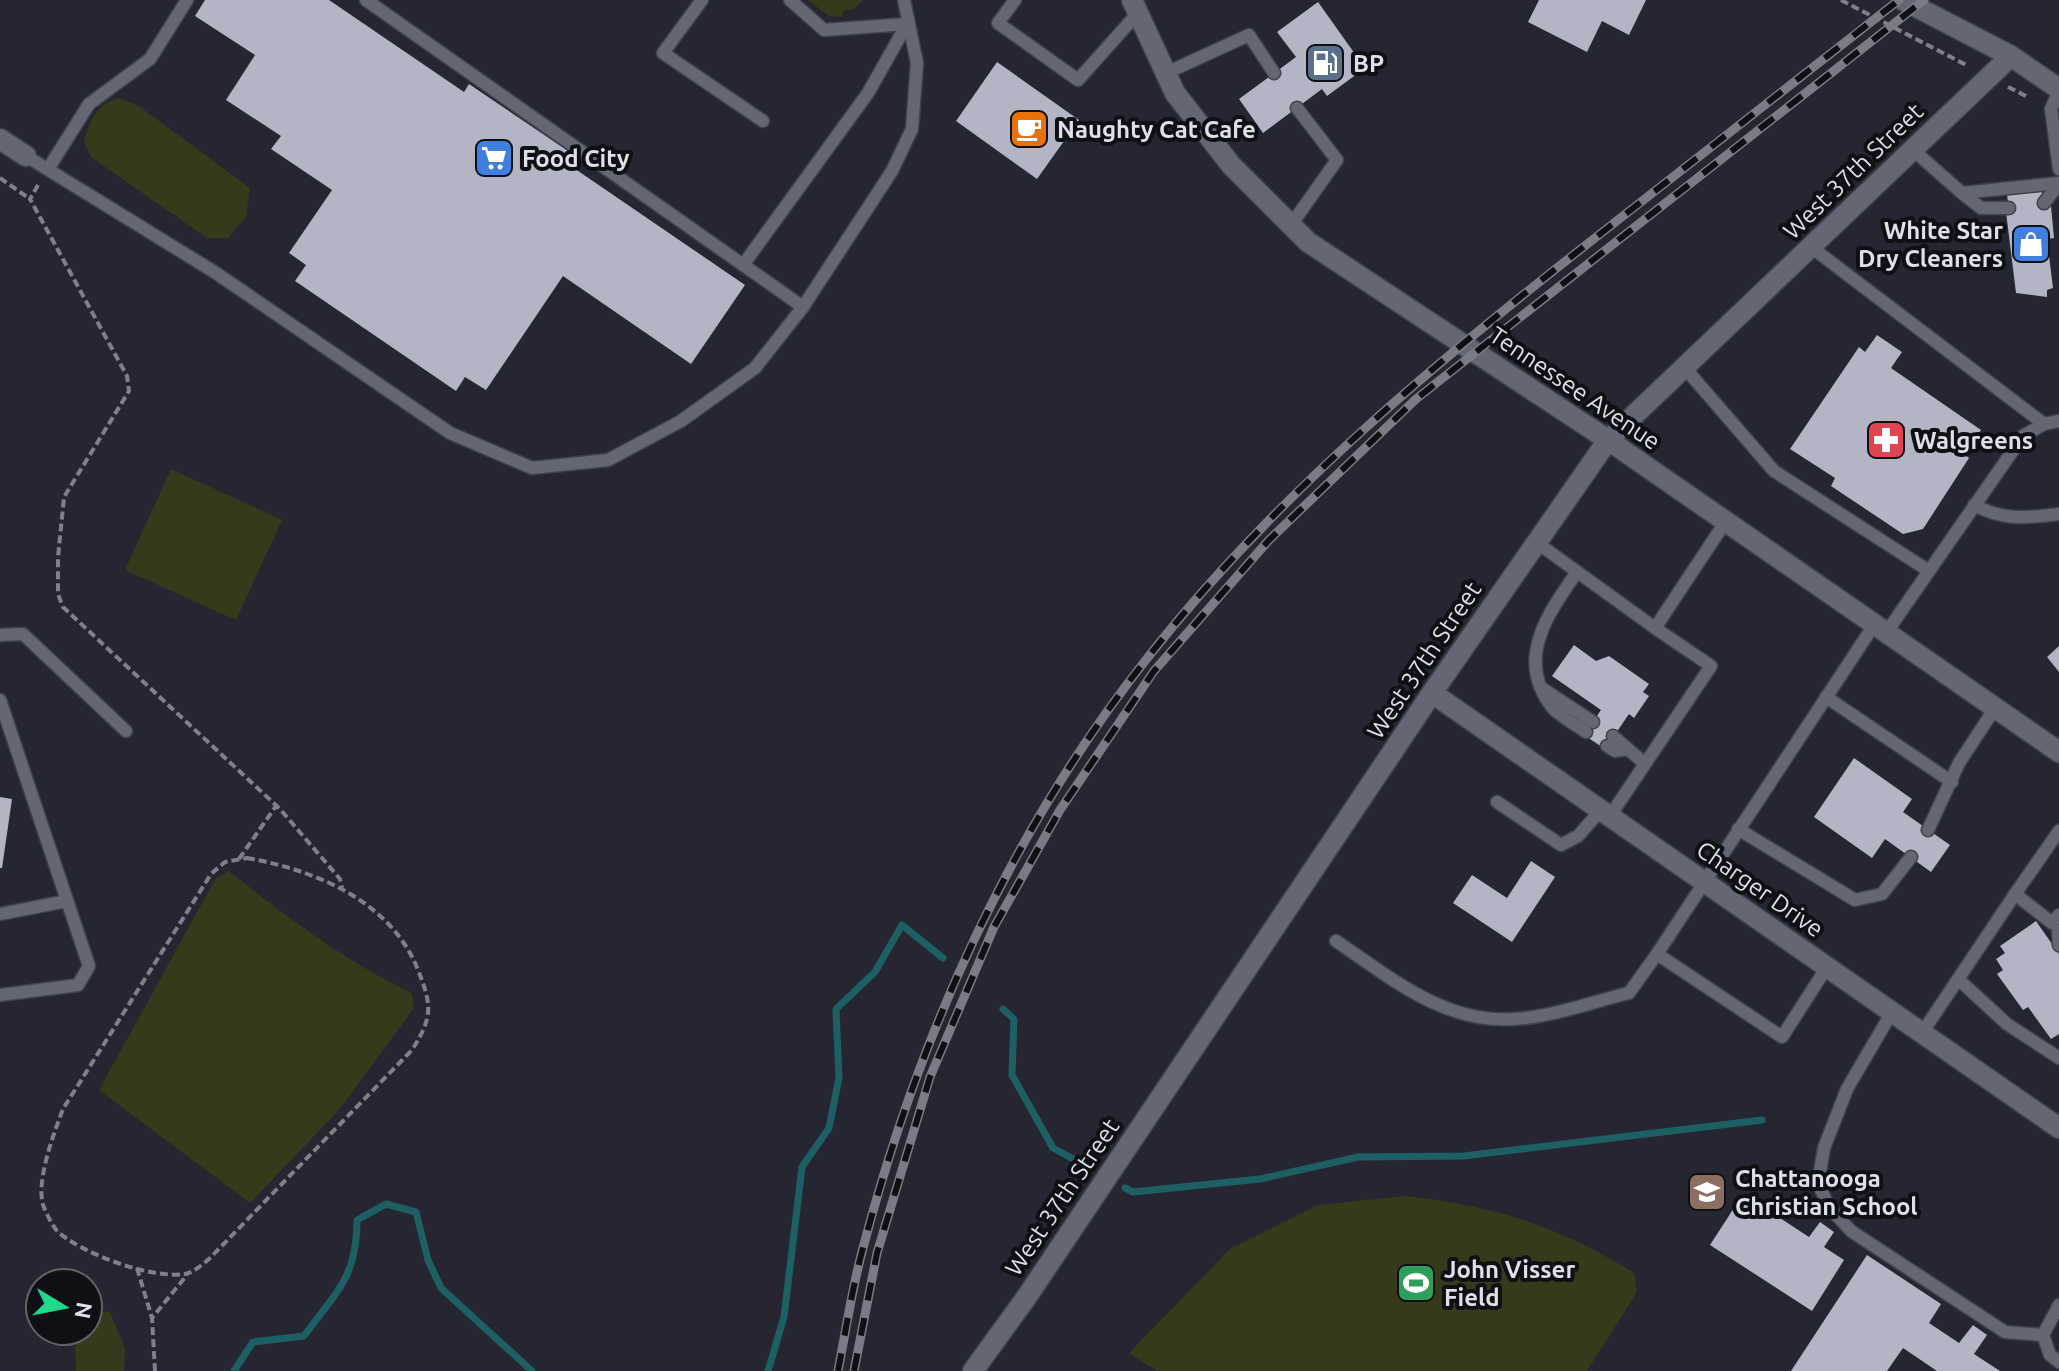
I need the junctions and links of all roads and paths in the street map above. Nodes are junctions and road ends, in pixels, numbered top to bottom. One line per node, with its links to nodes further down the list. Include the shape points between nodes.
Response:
1 (187, 0): 22 (lane, via 150,59 89,104)
2 (366, 0): 32 (lane)
3 (702, 0): 18 (lane, via 663,53)
4 (790, 0): 10 (lane, via 824,30)
5 (904, 0): 10 (lane)
6 (1015, 0): 9 (lane, via 998,23 1078,80)
7 (1841, 0): 14 (path)
8 (1903, 0): 11 (street)
9 (1135, 7): 12 (street, Tennessee Avenue)
10 (907, 24): 32 (lane, via 868,93); 33 (lane, via 917,63 912,129 892,171)
11 (2011, 56): 14 (street, West 37th Street); 15 (street)
12 (1166, 73): 13 (lane, via 1249,35); 30 (street, Tennessee Avenue, via 1175,93 1231,165)
13 (1274, 73)
14 (1989, 77): 17 (path); 20 (street, West 37th Street)
15 (2059, 90): 17 (lane)
16 (1297, 108): 30 (lane, via 1337,160)
17 (2051, 109): 23 (lane)
18 (763, 121)
19 (0, 139): 21 (street)
20 (1913, 150): 26 (lane); 31 (street, West 37th Street)
21 (26, 156): 22 (lane)
22 (48, 169): 27 (path); 33 (lane, via 216,273 450,433 532,468 608,460 681,421 755,368)
23 (2059, 169)
24 (0, 178): 27 (path)
25 (2059, 184): 26 (lane); 28 (lane)
26 (1962, 193): 29 (lane, via 1981,208)
27 (30, 199): 58 (path, via 127,376 129,391 64,497 58,594 63,607)
28 (2044, 203)
29 (2009, 208)
30 (1291, 225): 37 (street, Tennessee Avenue, via 1308,242)
31 (1811, 247): 34 (street, West 37th Street); 36 (lane)
32 (743, 265): 33 (lane)
33 (803, 307)
34 (1684, 367): 37 (street, West 37th Street); 42 (lane, via 1774,471)
35 (2059, 421): 36 (lane)
36 (2044, 424): 38 (lane, via 2023,436)
37 (1608, 440): 40 (street, Tennessee Avenue); 41 (street, West 37th Street)
38 (1974, 505): 39 (lane, via 2016,520); 42 (lane)
39 (2059, 514)
40 (1726, 521): 44 (lane); 45 (street, Tennessee Avenue)
41 (1536, 542): 43 (lane); 47 (street, West 37th Street)
42 (1929, 571): 45 (lane)
43 (1577, 572): 44 (lane); 51 (lane, via 1554,605 1533,662 1551,707)
44 (1655, 628): 55 (lane, via 1711,666)
45 (1880, 629): 48 (lane); 50 (street, Tennessee Avenue)
46 (0, 635): 52 (lane, via 23,634)
47 (1432, 693): 59 (street, Charger Drive); 88 (street, West 37th Street)
48 (1826, 697): 56 (lane); 60 (lane)
49 (0, 700): 68 (lane)
50 (1995, 708): 54 (street, Tennessee Avenue); 56 (lane)
51 (1589, 727)
52 (126, 731)
53 (1610, 741): 55 (lane, via 1615,751 1628,749)
54 (2059, 752)
55 (1644, 763): 59 (lane)
56 (1952, 782): 61 (lane)
57 (1497, 802): 59 (lane, via 1561,845)
58 (276, 806): 64 (path); 66 (path, via 340,879)
59 (1605, 813): 65 (street, Charger Drive)
60 (1738, 829): 63 (lane, via 1855,900 1882,894); 65 (lane)
61 (1928, 830)
62 (2059, 831): 67 (lane)
63 (1911, 857)
64 (239, 859): 66 (path, via 269,862); 81 (path, via 211,874 192,900 63,1109 45,1164 42,1202 56,1230)
65 (1704, 881): 73 (lane); 74 (street, Charger Drive)
66 (343, 890): 82 (path, via 366,903 411,950 431,1003 424,1031 412,1050 210,1258)
67 (2015, 894): 70 (lane); 75 (lane)
68 (67, 901): 69 (lane); 76 (lane, via 89,966 78,985)
69 (0, 914)
70 (2057, 925): 72 (lane)
71 (1336, 941): 73 (lane, via 1423,999 1488,1019 1515,1020 1629,993)
72 (2059, 945)
73 (1657, 954): 74 (lane, via 1782,1037)
74 (1827, 967): 77 (street, Charger Drive)
75 (1958, 979): 78 (lane); 79 (lane, via 2007,1024)
76 (0, 995)
77 (1892, 1012): 78 (street, Charger Drive); 85 (lane, via 1847,1089 1824,1148 1818,1183 1829,1207 1851,1231 2005,1332)
78 (1922, 1033): 80 (street, Charger Drive)
79 (2059, 1058)
80 (2059, 1128)
81 (137, 1268): 82 (path); 84 (path)
82 (187, 1275): 84 (path)
83 (2059, 1305): 85 (lane)
84 (152, 1318): 87 (path)
85 (2043, 1335): 86 (lane, via 2050,1355)
86 (2059, 1362)
87 (155, 1371)
88 (973, 1371)

